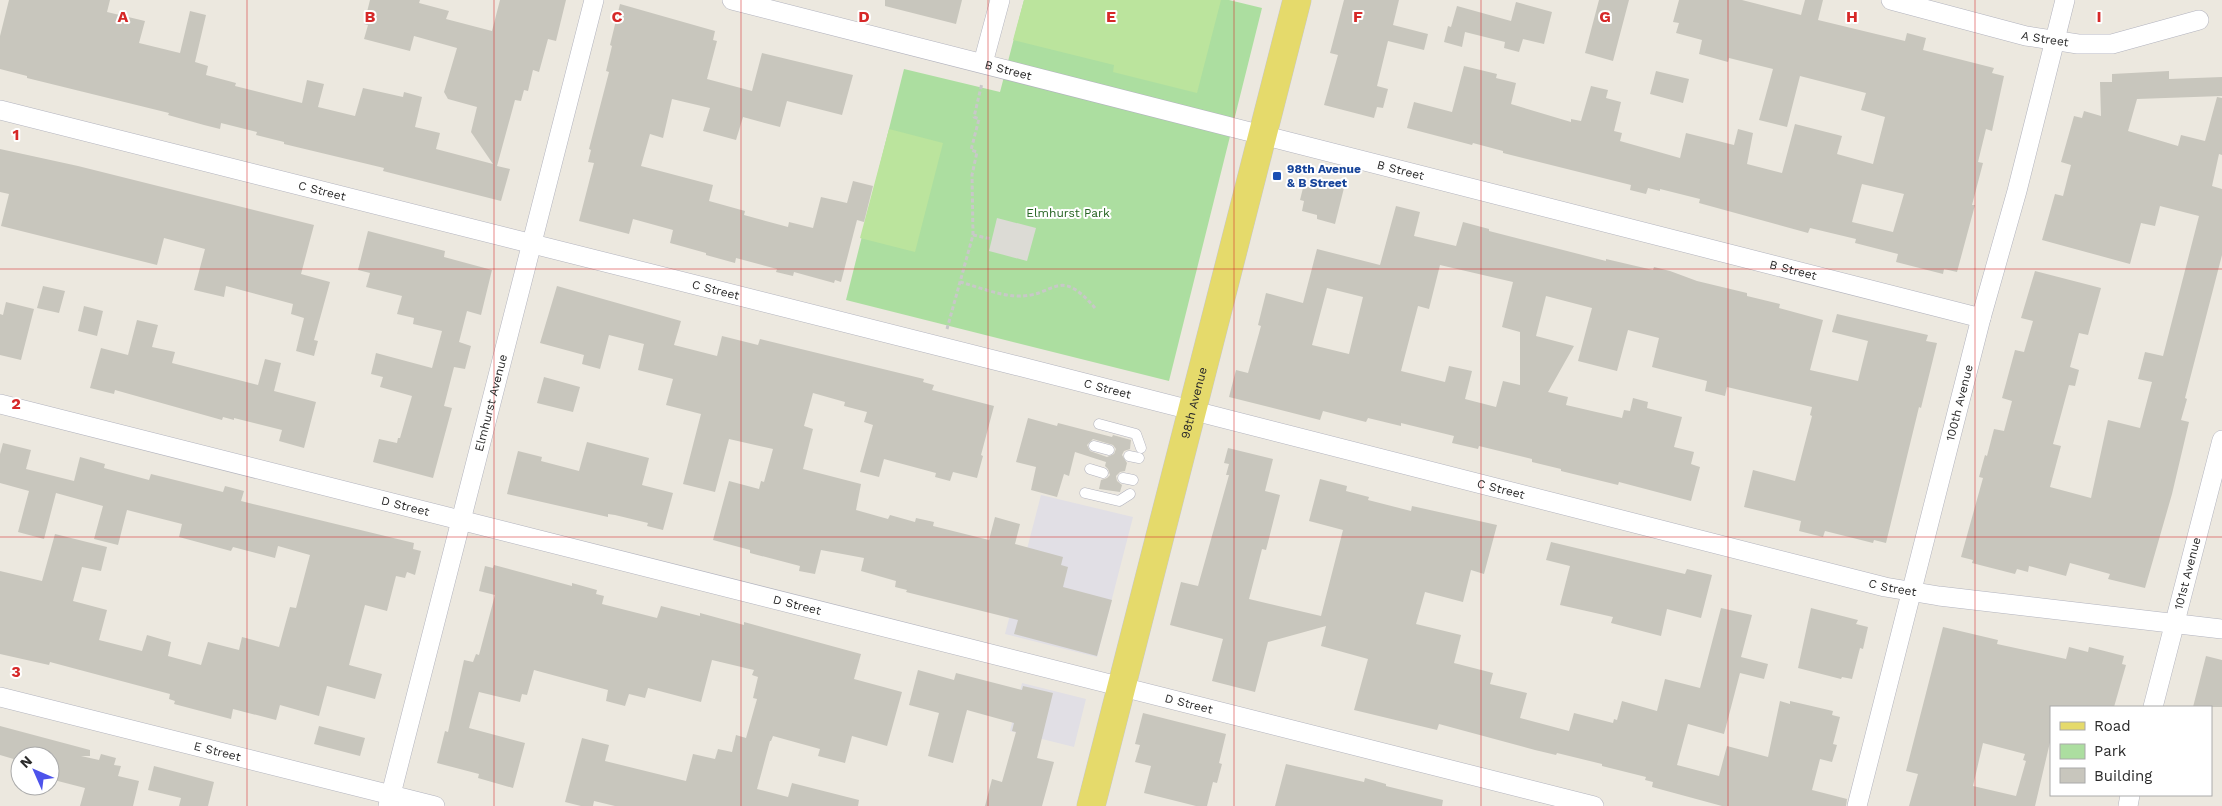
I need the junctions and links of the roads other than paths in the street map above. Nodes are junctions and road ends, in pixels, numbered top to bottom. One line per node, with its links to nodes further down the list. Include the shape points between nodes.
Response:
1 (594, 0): 12 (street, Elmhurst Avenue)
2 (732, 0): 9 (street, B Street)
3 (1000, 0): 9 (street)
4 (1296, 0): 11 (main road, 98th Avenue)
5 (1892, 0): 8 (street, A Street)
6 (2065, 0): 8 (street, 100th Avenue)
7 (2199, 20): 8 (street, A Street, via 2112,44)
8 (2055, 40): 13 (street, 100th Avenue)
9 (983, 63): 11 (street, B Street)
10 (0, 110): 12 (street, C Street)
11 (1262, 135): 13 (street, B Street); 15 (main road, 98th Avenue)
12 (531, 243): 15 (street, C Street); 25 (street, Elmhurst Avenue)
13 (1981, 318): 26 (street, 100th Avenue)
14 (0, 404): 25 (street, D Street)
15 (1192, 410): 26 (street, C Street, via 1885,587); 29 (main road, 98th Avenue)
16 (1099, 424): 20 (lane, via 1136,434)
17 (2222, 440): 27 (street, 101st Avenue)
18 (1094, 446): 19 (lane)
19 (1109, 450)
20 (1136, 454)
21 (1090, 470): 22 (lane)
22 (1103, 473)
23 (1085, 493): 24 (lane, via 1118,501)
24 (1130, 494)
25 (460, 520): 29 (street, D Street); 32 (street, Elmhurst Avenue)
26 (1912, 591): 27 (street, C Street); 36 (street, 100th Avenue)
27 (2174, 623): 28 (street, C Street); 31 (street, 101st Avenue)
28 (2222, 629)
29 (1122, 686): 34 (main road, 98th Avenue); 35 (street, D Street)
30 (0, 697): 32 (street, E Street)
31 (2153, 706)
32 (389, 801): 33 (street, E Street)
33 (435, 806)
34 (1091, 806)
35 (1594, 806)
36 (1858, 806)

